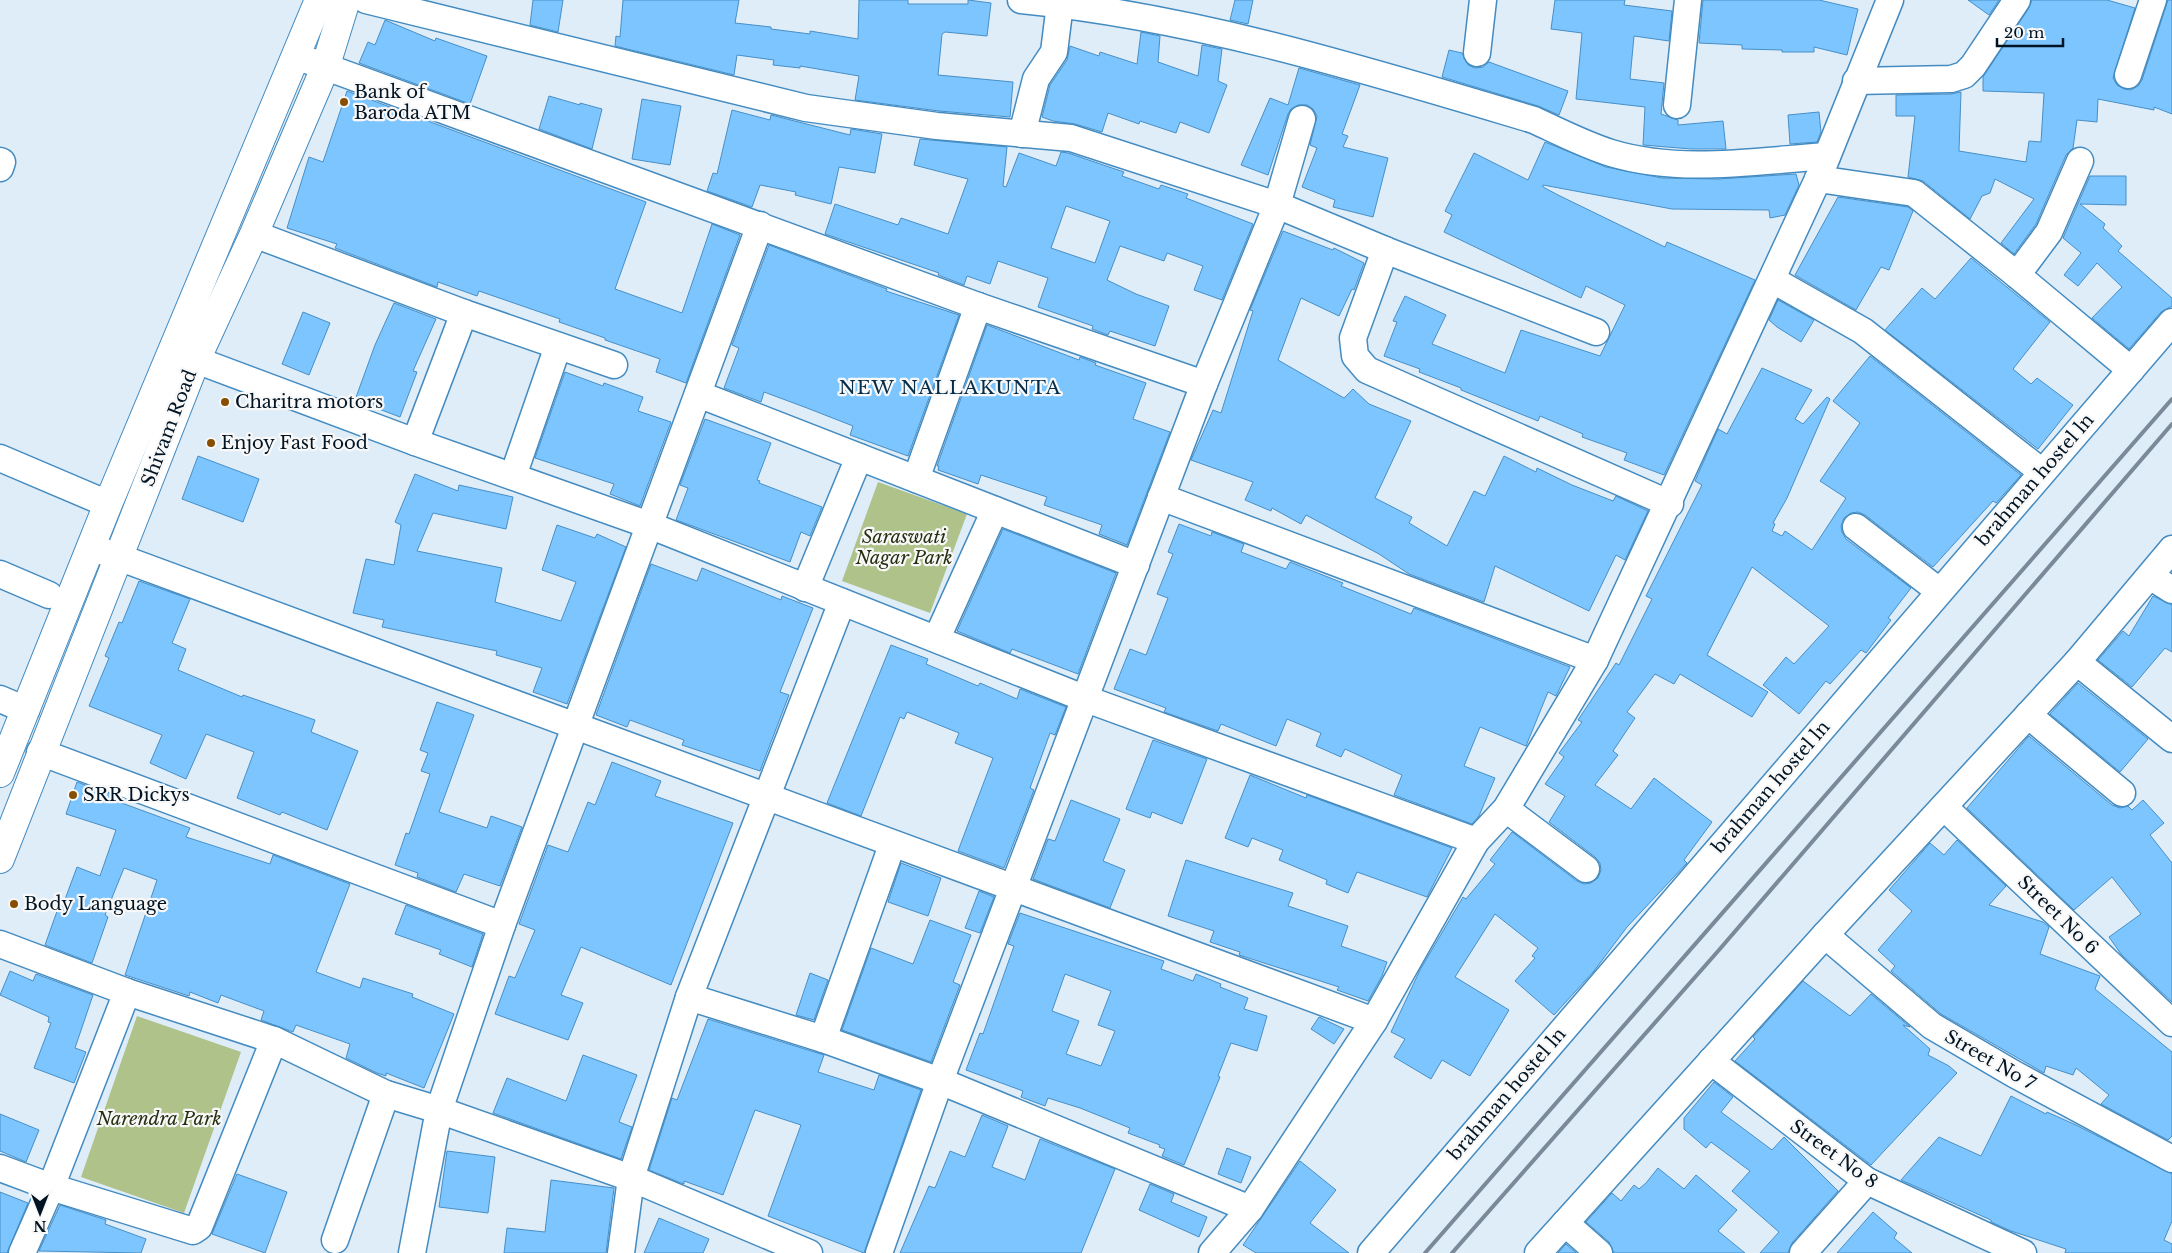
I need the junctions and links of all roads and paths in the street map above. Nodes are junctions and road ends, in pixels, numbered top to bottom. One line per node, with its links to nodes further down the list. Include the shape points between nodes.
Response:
1 (319, 0): 12 (main road, Shivam Road)
2 (346, 0): 13 (main road, Shivam Road)
3 (366, 0): 18 (street, via 806,108)
4 (1021, 0): 10 (street)
5 (1483, 0): 11 (street)
6 (1688, 0): 16 (street)
7 (1890, 0): 15 (street)
8 (2017, 0): 15 (street, via 1964,75 1951,79)
9 (2154, 0): 14 (street)
10 (1060, 4): 18 (street, via 1054,52 1036,79); 22 (street, via 1248,39 1534,120 1617,154 1677,164)
11 (1478, 53)
12 (296, 56): 13 (street); 46 (main road, Shivam Road)
13 (325, 68): 24 (street); 25 (main road, Shivam Road)
14 (2128, 75)
15 (1856, 81): 22 (street)
16 (1677, 105)
17 (1302, 119): 23 (street)
18 (1022, 134): 23 (street, via 1071,138)
19 (0, 161): 21 (street)
20 (2080, 161): 27 (street, via 2050,232)
21 (0, 168)
22 (1822, 168): 27 (street, via 1914,193); 28 (street)
23 (1277, 205): 26 (street); 37 (street)
24 (760, 225): 29 (street); 38 (street)
25 (254, 234): 30 (street); 34 (main road, Shivam Road)
26 (1385, 250): 32 (street); 47 (street, via 1353,338 1355,356 1367,370)
27 (2017, 275): 36 (street)
28 (1773, 280): 42 (street, via 1863,331); 47 (street)
29 (978, 306): 37 (street); 44 (street)
30 (464, 314): 33 (street); 39 (street)
31 (2172, 322): 36 (street, brahman hostel ln)
32 (1596, 332)
33 (558, 346): 35 (street); 43 (street)
34 (196, 360): 39 (street); 53 (main road, Shivam Road)
35 (614, 365)
36 (2131, 370): 42 (street, brahman hostel ln)
37 (1204, 384): 45 (street)
38 (698, 394): 40 (street); 49 (street)
39 (415, 442): 43 (street)
40 (859, 457): 44 (street); 57 (street)
41 (0, 458): 46 (street)
42 (2042, 472): 59 (street, brahman hostel ln)
43 (512, 476): 49 (street)
44 (916, 479): 48 (street)
45 (1161, 497): 54 (street); 63 (street)
46 (108, 504): 51 (main road, Shivam Road)
47 (1670, 504): 63 (street)
48 (995, 510): 54 (street); 62 (street)
49 (649, 525): 57 (street); 69 (street)
50 (1856, 528): 59 (street)
51 (91, 547): 53 (street); 67 (main road, Shivam Road)
52 (2172, 549): 56 (street)
53 (118, 559): 69 (street); 71 (main road, Shivam Road)
54 (1136, 565): 66 (street)
55 (0, 574): 60 (street)
56 (2150, 576): 58 (street); 64 (street)
57 (805, 588): 61 (street)
58 (2172, 590)
59 (1939, 591): 109 (street, brahman hostel ln)
60 (48, 594)
61 (842, 602): 62 (street); 74 (street)
62 (938, 638): 66 (street)
63 (1595, 660): 76 (street)
64 (2077, 662): 68 (street); 70 (street)
65 (0, 699): 67 (street)
66 (1086, 699): 77 (street); 81 (street)
67 (26, 710): 72 (main road, Shivam Road)
68 (2028, 715): 73 (street); 75 (street)
69 (575, 725): 74 (street); 82 (street)
70 (2172, 738)
71 (40, 752): 79 (main road, Shivam Road); 82 (street)
72 (0, 773)
73 (2122, 794)
74 (766, 797): 78 (street); 86 (street)
75 (1944, 807): 83 (street); 88 (street, Street No 6)
76 (1506, 809): 77 (street); 80 (street)
77 (1476, 841): 87 (street)
78 (892, 845): 81 (street); 89 (street)
79 (0, 859)
80 (1586, 869)
81 (1012, 889): 87 (street); 92 (street)
82 (502, 925): 94 (street)
83 (1825, 935): 91 (street); 95 (street, Street No 7, via 1932,1026)
84 (0, 944): 85 (street)
85 (127, 992): 90 (street); 99 (street)
86 (690, 997): 89 (street); 97 (street)
87 (1374, 1021): 100 (street)
88 (2172, 1023)
89 (823, 1039): 92 (street)
90 (274, 1040): 93 (street); 99 (street, via 197,1230 189,1232)
91 (1711, 1061): 98 (street, Street No 8); 101 (street)
92 (940, 1081): 100 (street); 107 (street)
93 (386, 1094): 94 (street); 102 (street)
94 (439, 1110): 97 (street); 104 (street)
95 (2172, 1159)
96 (0, 1168): 99 (street)
97 (632, 1178): 105 (street); 106 (street)
98 (1867, 1182): 112 (street); 113 (street, Street No 8)
99 (51, 1187): 103 (street)
100 (1250, 1209): 108 (street)
101 (1565, 1223): 110 (street); 111 (street)
102 (335, 1240)
103 (22, 1253)
104 (412, 1253)
105 (621, 1253)
106 (809, 1253)
107 (879, 1253)
108 (1212, 1253)
109 (1371, 1253)
110 (1538, 1253)
111 (1599, 1253)
112 (1803, 1253)
113 (2022, 1253)

